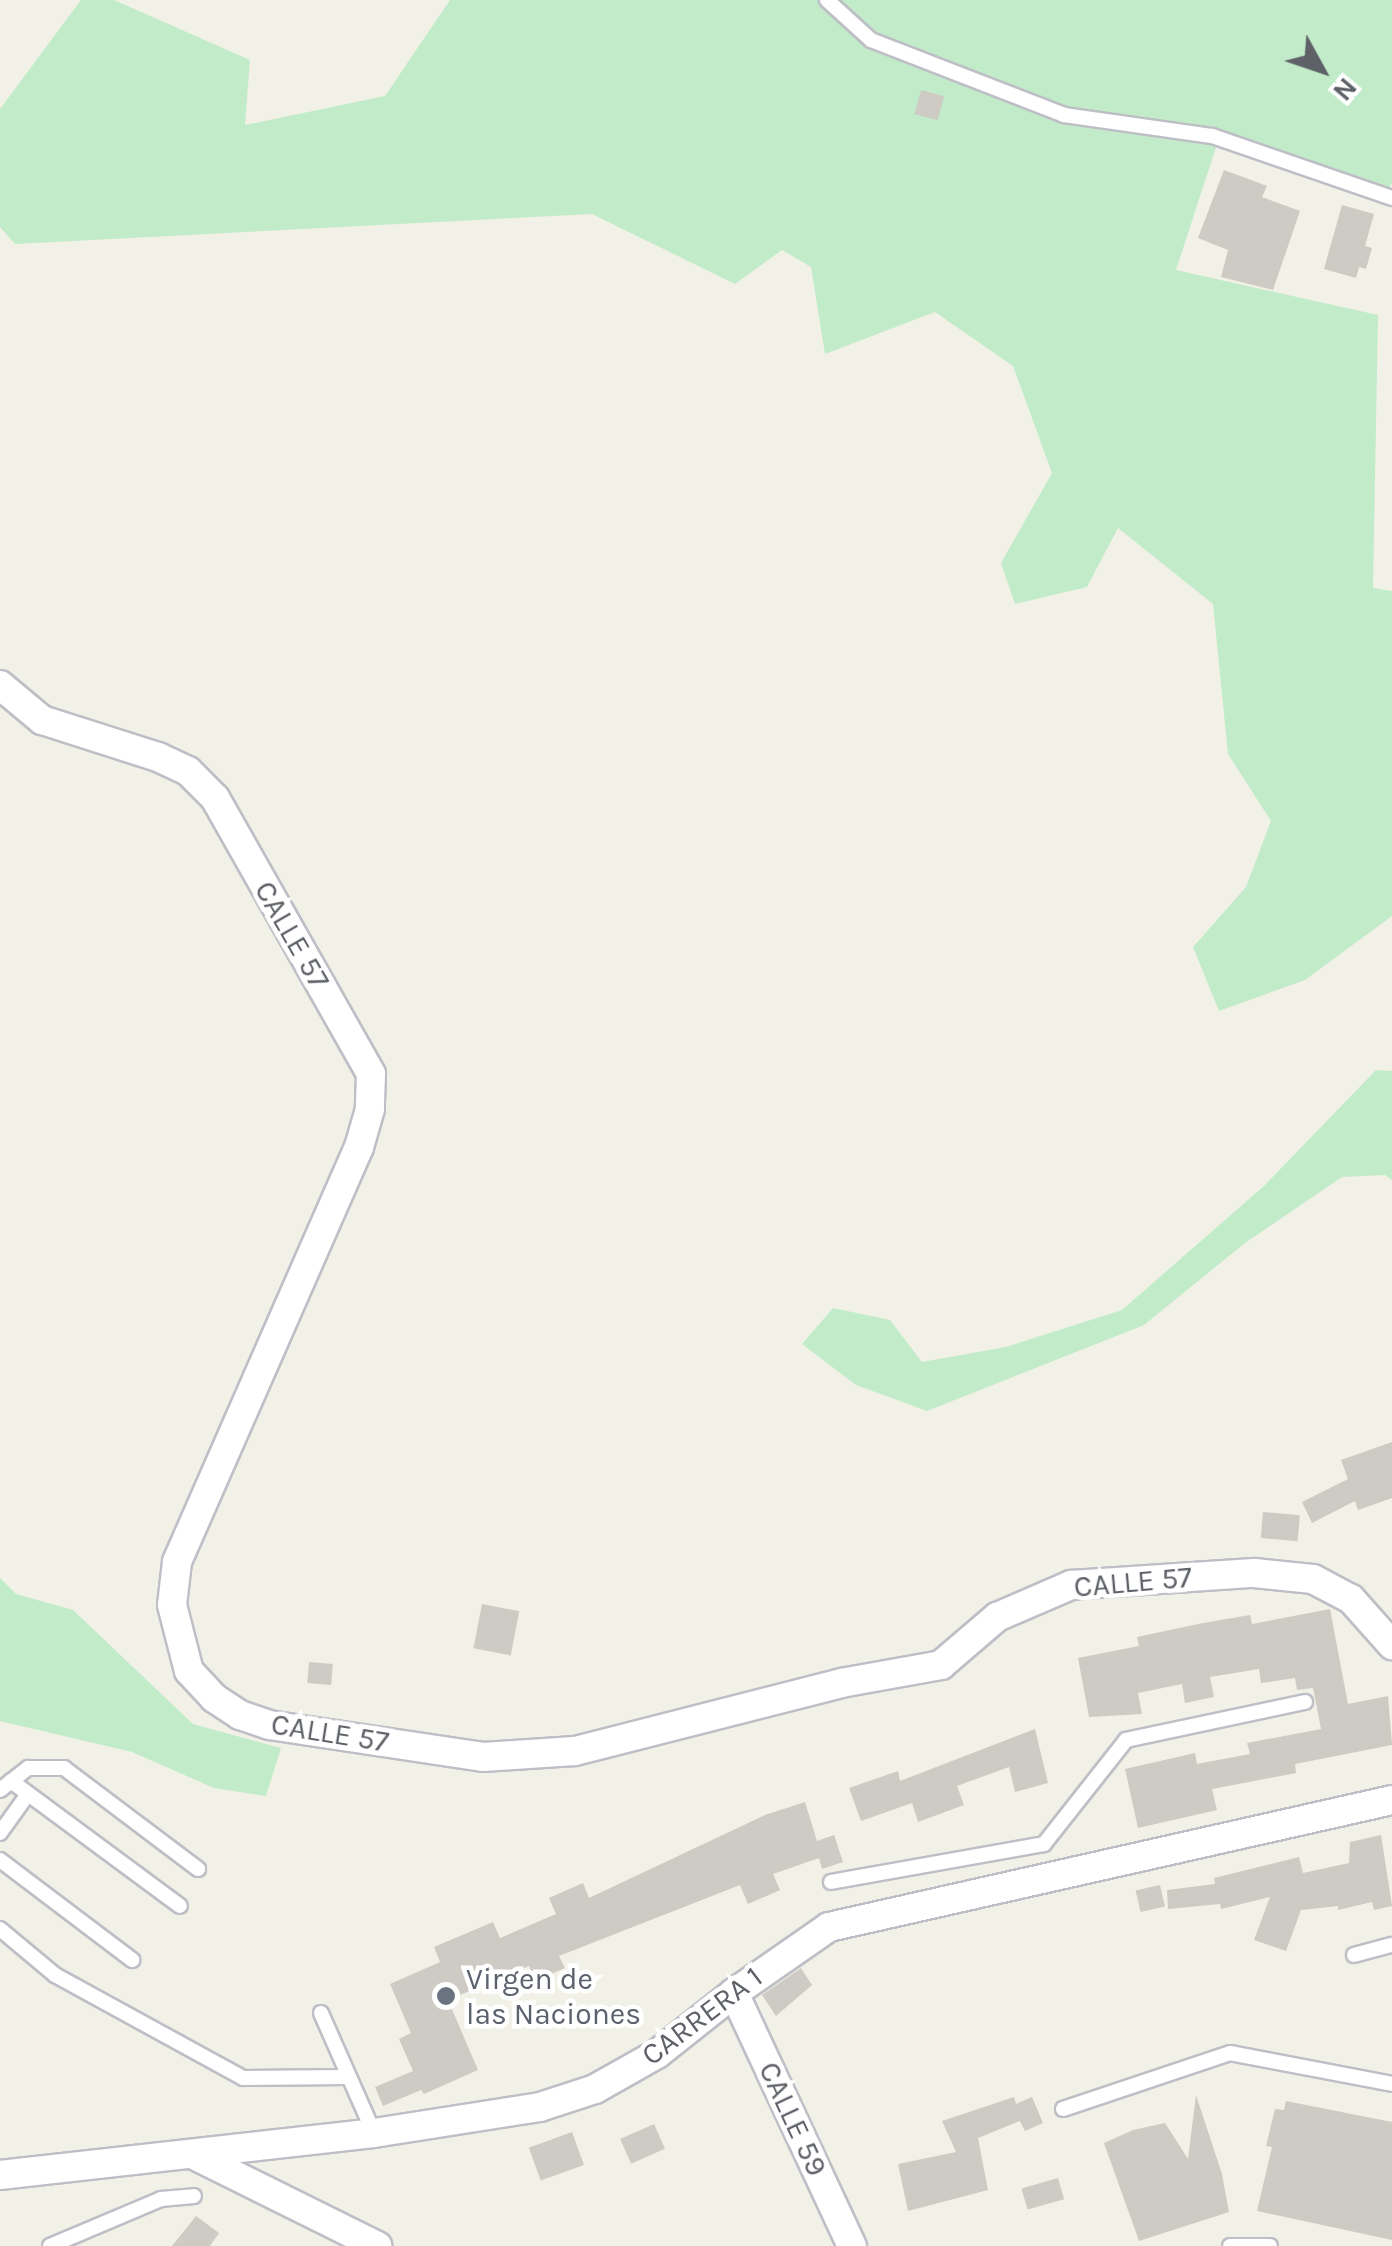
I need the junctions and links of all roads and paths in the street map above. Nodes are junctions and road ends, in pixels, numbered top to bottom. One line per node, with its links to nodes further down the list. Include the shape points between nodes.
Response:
1 (827, 0): 2 (lane, via 871,40 1064,115 1212,136)
2 (1392, 198)
3 (0, 684): 4 (street, CALLE 57, via 42,720 158,757 188,771 215,798 371,1074 359,1147 177,1562 172,1605 189,1672 214,1698 268,1725 484,1757 575,1751 941,1664 997,1617 1071,1584 1254,1573 1313,1579 1351,1599)
4 (1392, 1645)
5 (1305, 1702): 10 (lane, via 1126,1740)
6 (5, 1786): 7 (lane); 12 (lane, via 28,1768 64,1768)
7 (28, 1794): 9 (lane); 15 (lane)
8 (1392, 1800): 13 (street, CARRERA 1)
9 (0, 1833)
10 (1044, 1844): 13 (lane); 14 (lane)
11 (0, 1860): 19 (lane)
12 (198, 1869)
13 (1052, 1875): 20 (street, CARRERA 1, via 829,1926)
14 (831, 1882)
15 (180, 1906)
16 (0, 1929): 22 (lane, via 55,1975 243,2078)
17 (1392, 1944): 18 (lane)
18 (1354, 1954)
19 (132, 1960)
20 (734, 1992): 25 (street, CARRERA 1, via 657,2054 595,2090 540,2108); 31 (street, CALLE 59)
21 (321, 2013): 22 (lane)
22 (347, 2077): 25 (lane)
23 (1392, 2084): 24 (lane, via 1230,2053)
24 (1063, 2109)
25 (374, 2133): 26 (street, CARRERA 1)
26 (191, 2154): 27 (street, CARRERA 1); 30 (street)
27 (0, 2175)
28 (194, 2196): 29 (lane, via 161,2199)
29 (50, 2246)
30 (377, 2246)
31 (852, 2246)
32 (1230, 2246): 33 (lane)
33 (1270, 2246)

